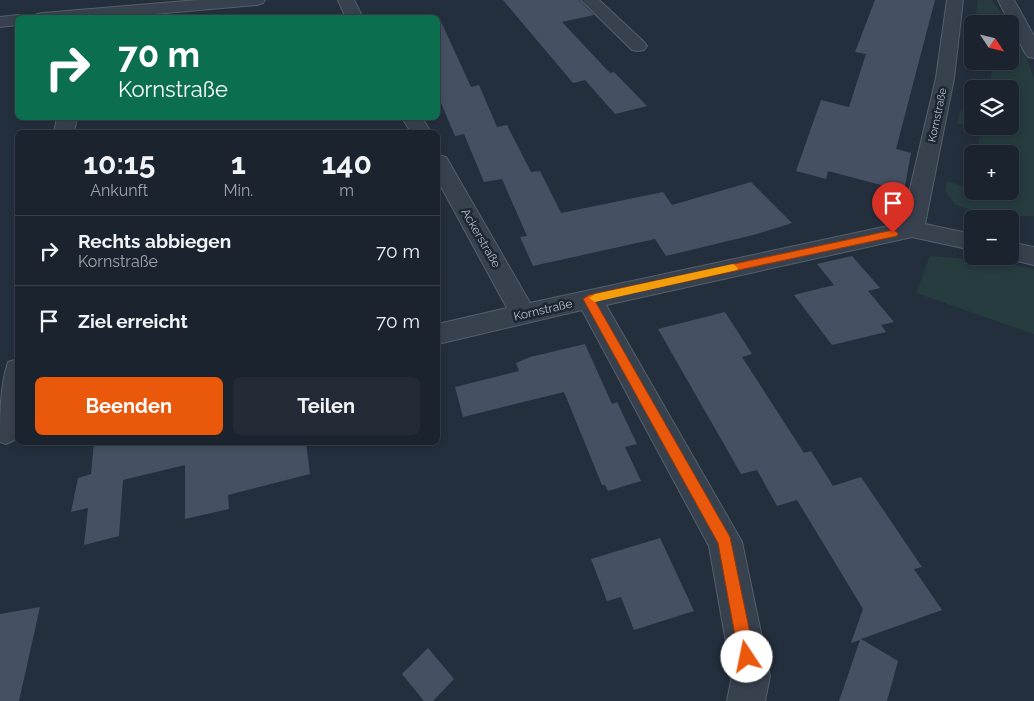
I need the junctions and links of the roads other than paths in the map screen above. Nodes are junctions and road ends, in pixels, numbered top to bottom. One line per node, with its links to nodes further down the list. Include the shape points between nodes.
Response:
1 (257, 0): 6 (street)
2 (346, 0): 8 (street)
3 (589, 0): 11 (street)
4 (956, 0): 14 (street, Kornstraße, via 944,78)
5 (1006, 0): 12 (street)
6 (88, 10): 7 (street)
7 (60, 15)
8 (354, 15)
9 (15, 20): 10 (street)
10 (0, 22)
11 (638, 46)
12 (1034, 53)
13 (440, 166): 19 (street, Ackerstraße)
14 (912, 229): 15 (street, Kornstraße); 18 (street, Kornstraße)
15 (964, 240)
16 (1019, 253): 17 (street)
17 (1034, 256)
18 (589, 299): 19 (street, Kornstraße); 23 (street, via 725,542 751,676)
19 (524, 315): 20 (street, Kornstraße)
20 (440, 334)
21 (15, 388): 22 (street)
22 (8, 430)
23 (746, 701)

